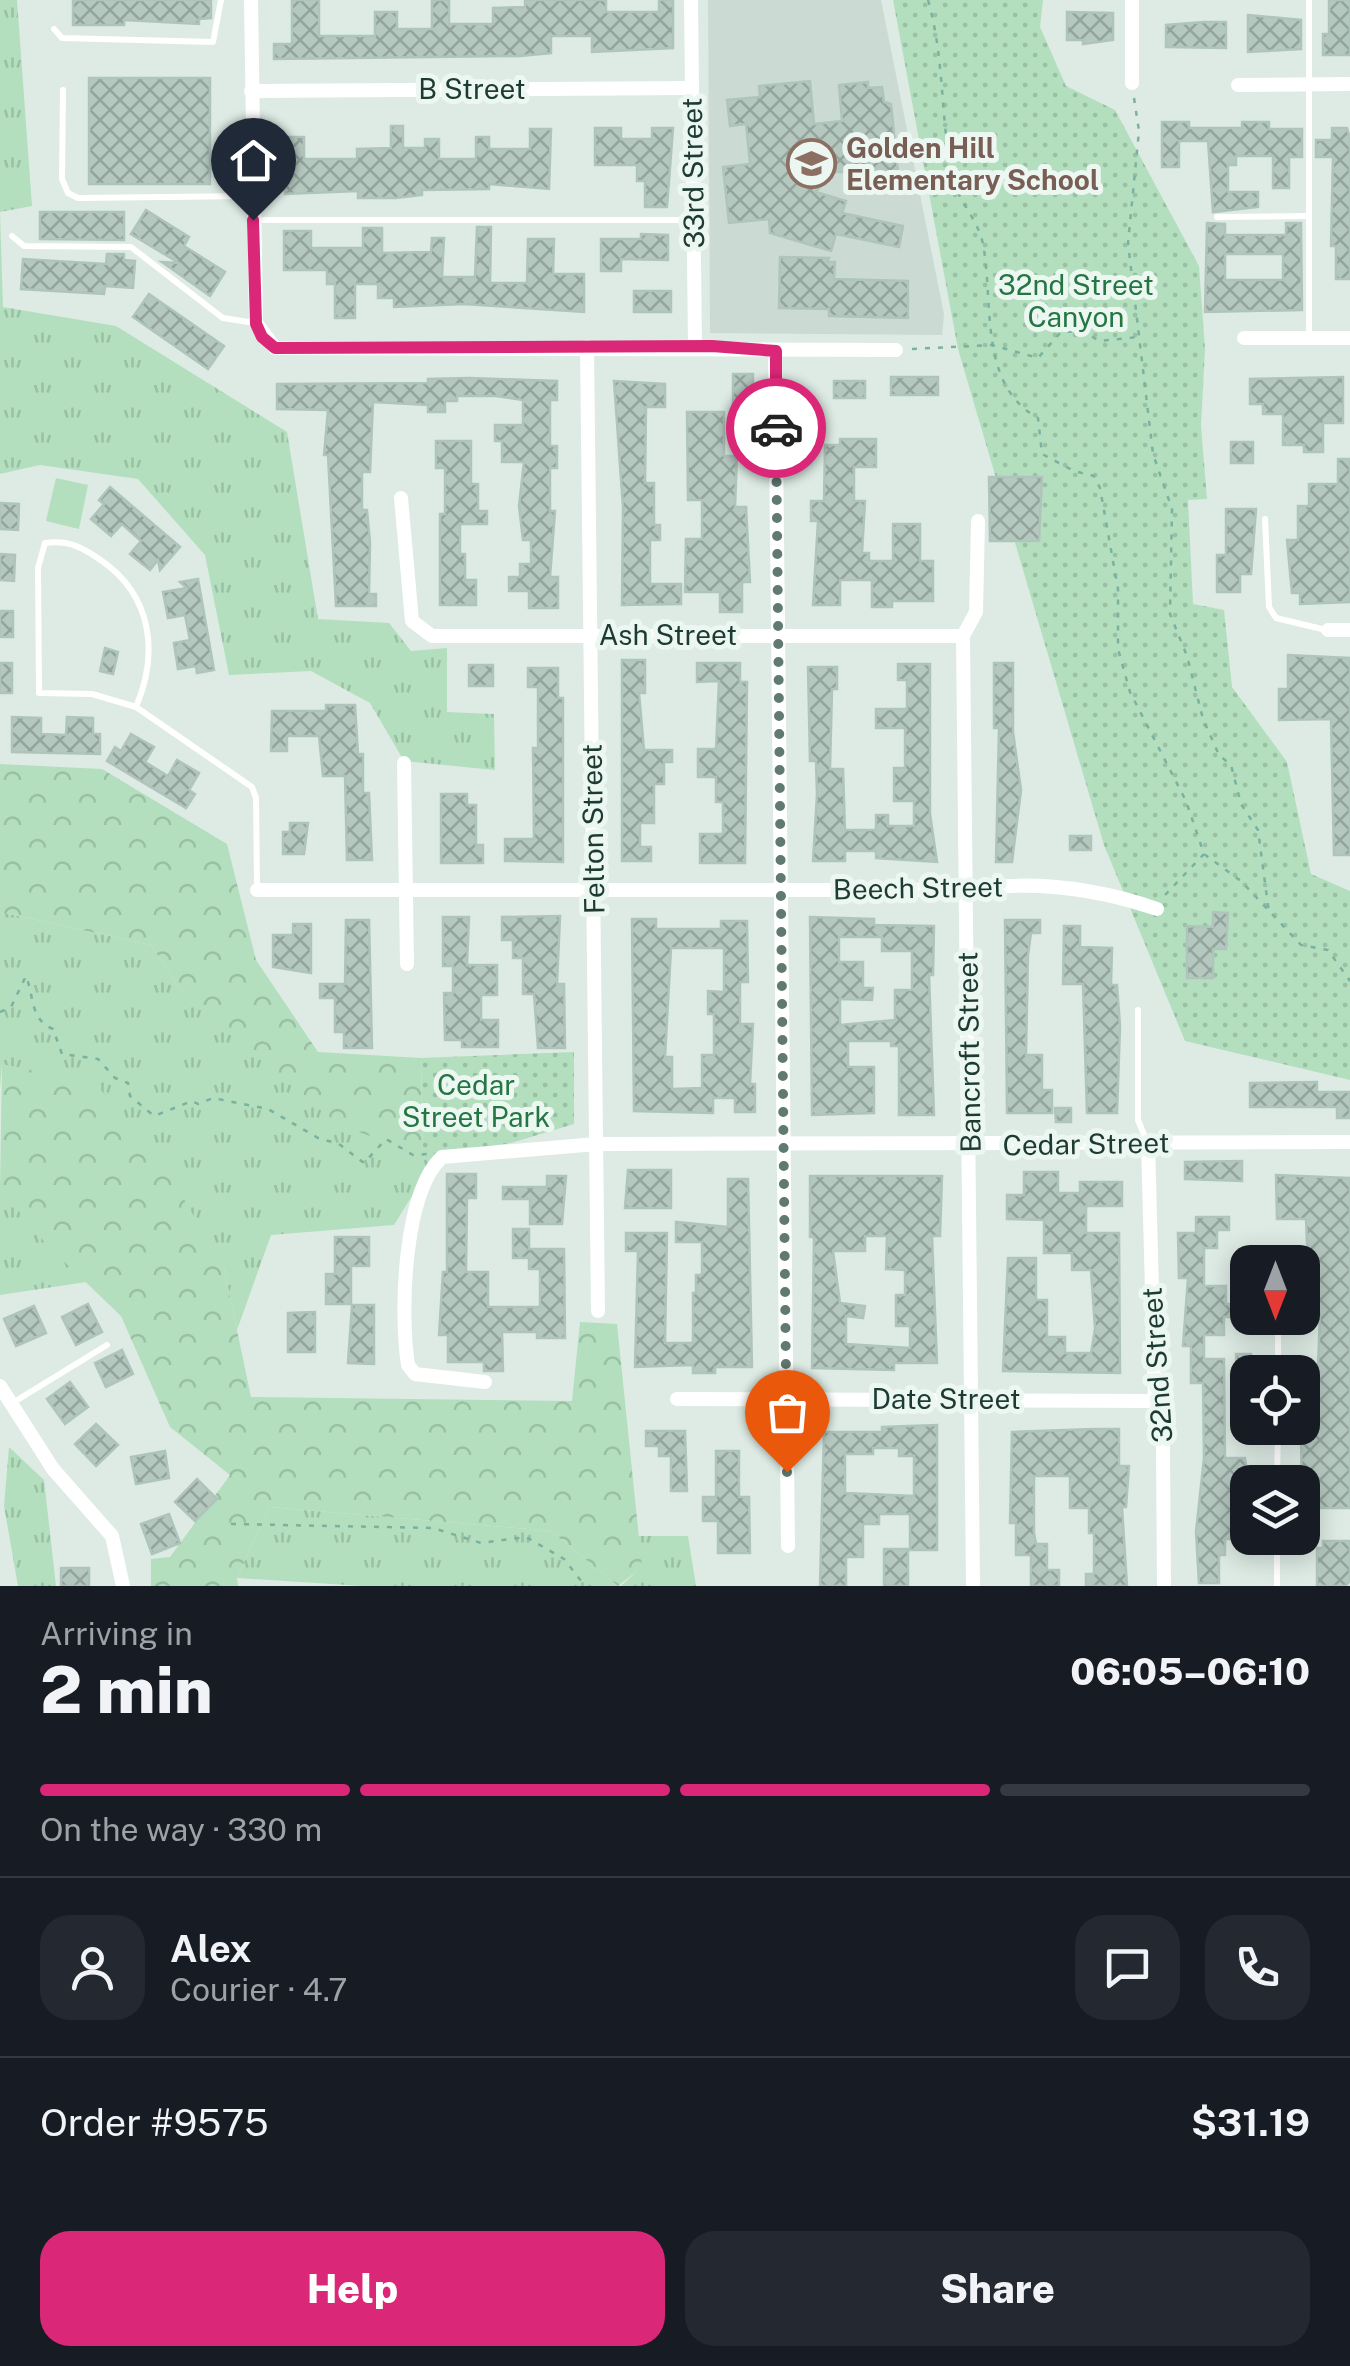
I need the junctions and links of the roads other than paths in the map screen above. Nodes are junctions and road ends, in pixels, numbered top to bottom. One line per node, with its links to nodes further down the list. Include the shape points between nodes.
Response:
1 (221, 0): 6 (lane, via 213,42 62,38)
2 (251, 0): 13 (street)
3 (691, 0): 11 (street, 33rd Street)
4 (1132, 0): 7 (street)
5 (1309, 0): 8 (lane)
6 (54, 30)
7 (1132, 83)
8 (1309, 84): 9 (street); 10 (street); 15 (lane)
9 (1350, 84)
10 (1238, 85)
11 (692, 88): 13 (street, B Street); 18 (street, 33rd Street)
12 (63, 90): 14 (lane, via 62,179 68,193)
13 (251, 91): 14 (street)
14 (252, 196): 17 (street)
15 (1307, 216): 16 (lane); 22 (lane)
16 (1217, 217)
17 (253, 220): 18 (lane); 20 (street)
18 (693, 220): 24 (street, 33rd Street)
19 (12, 236): 20 (lane, via 24,246 131,247 223,318)
20 (256, 324): 25 (street, via 275,348)
21 (1244, 338): 22 (street)
22 (1309, 338): 23 (street)
23 (1350, 338)
24 (695, 346): 25 (street); 27 (street)
25 (587, 347): 33 (street, Felton Street)
26 (896, 350): 27 (street)
27 (776, 351): 34 (street)
28 (401, 498): 33 (street, Ash Street, via 412,620 432,636)
29 (1264, 519): 31 (lane, via 1269,607 1276,618)
30 (978, 521): 35 (street, Bancroft Street, via 976,612)
31 (1328, 630): 32 (street)
32 (1350, 630)
33 (591, 635): 34 (street, Ash Street); 40 (street, Felton Street)
34 (778, 636): 35 (street, Ash Street); 41 (street)
35 (963, 636): 42 (street, Bancroft Street)
36 (136, 706): 36 (lane, via 92,694 39,692 38,568 45,543 78,544 123,578 135,596 150,636 146,682); 38 (lane, via 252,787)
37 (404, 763): 39 (street)
38 (256, 890): 39 (street, Beech Street)
39 (406, 890): 40 (street, Beech Street); 44 (street)
40 (594, 890): 41 (street, Beech Street); 48 (street, Felton Street)
41 (780, 890): 42 (street, Beech Street); 49 (street)
42 (967, 890): 43 (street, Beech Street, via 1072,888); 50 (street, Bancroft Street)
43 (1157, 910)
44 (407, 964)
45 (1138, 1010): 47 (lane, via 1138,1120)
46 (1350, 1142): 47 (street, Cedar Street)
47 (1148, 1143): 50 (street, Cedar Street); 58 (street, 32nd Street)
48 (597, 1144): 49 (street, Cedar Street); 51 (street, Felton Street); 53 (street, Cedar Street, via 462,1152 438,1161 422,1183 408,1255 406,1353 414,1374)
49 (782, 1146): 50 (street, Cedar Street); 55 (street)
50 (970, 1146): 57 (street, Bancroft Street)
51 (598, 1311)
52 (106, 1346): 59 (lane)
53 (485, 1382)
54 (0, 1386): 59 (street)
55 (786, 1398): 56 (street, Date Street); 57 (street, Date Street); 60 (street)
56 (677, 1399)
57 (973, 1399): 58 (street, Date Street); 63 (street, Bancroft Street)
58 (1155, 1401): 64 (street, 32nd Street, via 1162,1428)
59 (12, 1404): 62 (street, via 54,1469 112,1536)
60 (788, 1546)
61 (1277, 1555): 65 (lane)
62 (123, 1586)
63 (973, 1586)
64 (1164, 1586)
65 (1277, 1586)

